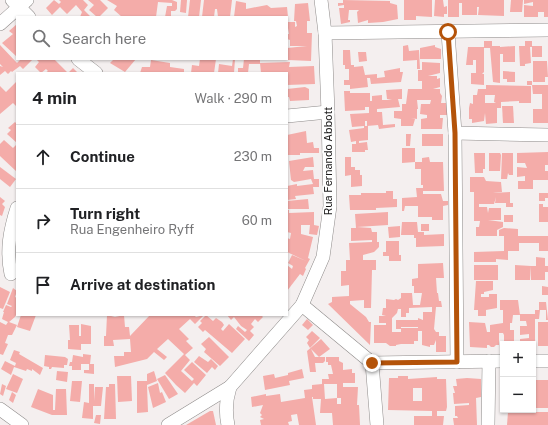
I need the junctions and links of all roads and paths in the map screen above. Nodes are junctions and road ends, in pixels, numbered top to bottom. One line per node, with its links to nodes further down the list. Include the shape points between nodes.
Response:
1 (321, 0): 7 (street, Rua Fernando Abbott)
2 (20, 2): 3 (street); 4 (street)
3 (28, 16)
4 (0, 24)
5 (548, 30): 6 (street)
6 (448, 32): 7 (street); 12 (street)
7 (325, 33): 10 (street, Rua Fernando Abbott)
8 (79, 60): 9 (street)
9 (95, 72)
10 (328, 112): 11 (street); 16 (street, Rua Fernando Abbott, via 330,206 323,257)
11 (288, 116)
12 (455, 133): 13 (street); 20 (street)
13 (548, 135)
14 (16, 212): 15 (street, via 8,242)
15 (9, 273)
16 (302, 305): 22 (street); 23 (street, Rua Fernando Abbott)
17 (548, 360): 19 (street)
18 (500, 361): 21 (street)
19 (536, 361)
20 (457, 362): 21 (street); 22 (street)
21 (489, 362): 29 (street)
22 (372, 363): 28 (street)
23 (230, 387): 26 (street, Rua Fernando Abbott); 27 (street, via 226,401)
24 (0, 409): 25 (street)
25 (22, 425)
26 (168, 425)
27 (228, 425)
28 (377, 425)
29 (488, 425)

